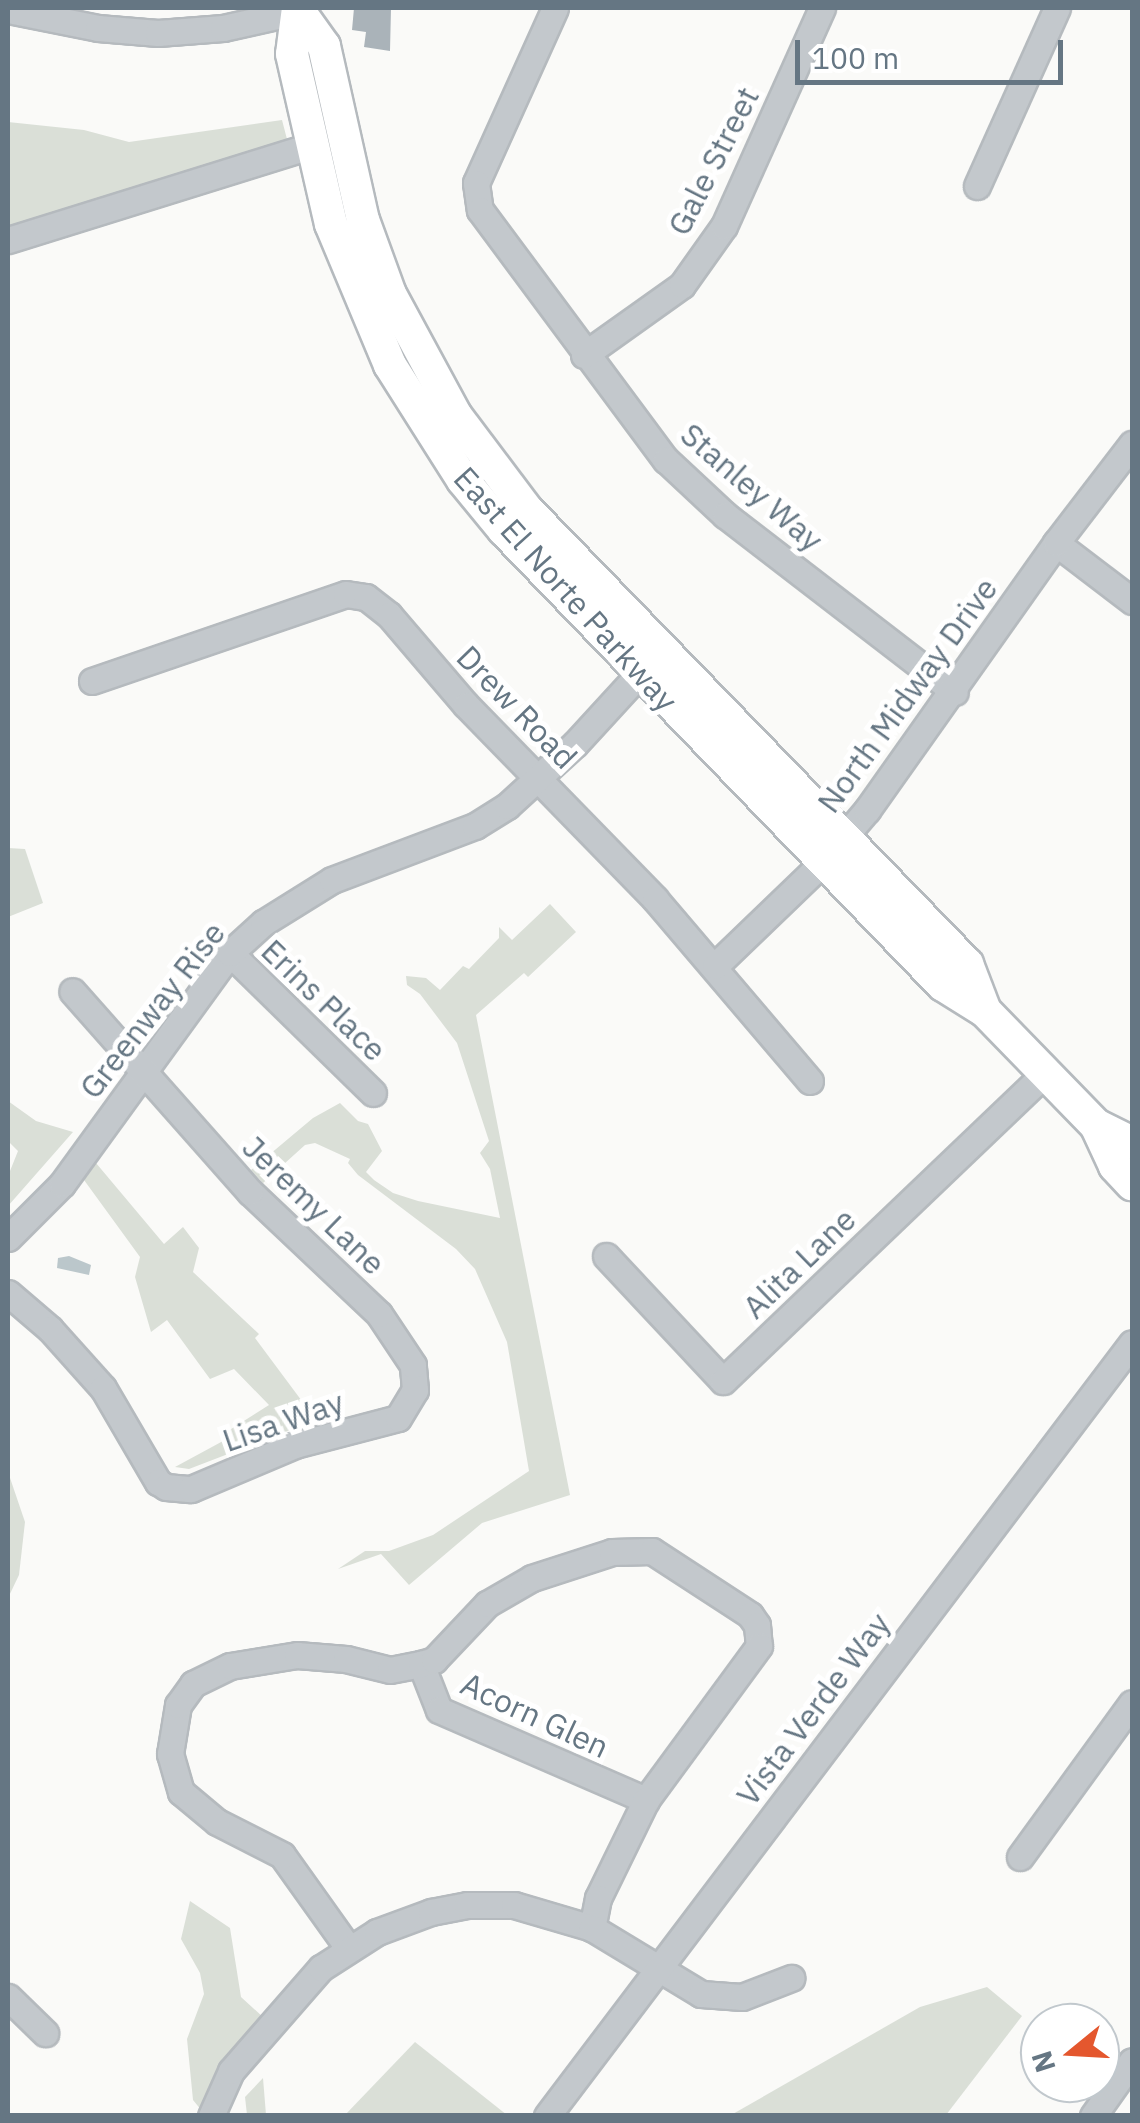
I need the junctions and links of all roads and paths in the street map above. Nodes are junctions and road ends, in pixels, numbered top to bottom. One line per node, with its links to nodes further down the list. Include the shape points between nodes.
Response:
1 (556, 8): 10 (street, Stanley Way, via 476,183 477,196 480,210)
2 (822, 8): 10 (street, Gale Street, via 724,226 682,285)
3 (1057, 8): 8 (street)
4 (299, 9): 6 (street, via 222,28); 7 (main road, East El Norte Parkway, via 292,54); 14 (main road, East El Norte Parkway, via 324,46 363,220 424,362 526,509)
5 (8, 10): 6 (street, via 98,28)
6 (156, 20)
7 (310, 146): 9 (street); 14 (main road, East El Norte Parkway, via 330,224 360,299 420,418 504,530)
8 (977, 186)
9 (8, 240)
10 (584, 355): 16 (street, Stanley Way, via 666,460 725,515)
11 (1132, 444): 12 (street, North Midway Drive)
12 (1056, 543): 13 (street); 16 (street, North Midway Drive)
13 (1132, 601)
14 (651, 661): 17 (street, Greenway Rise); 18 (main road, East El Norte Parkway); 19 (main road, East El Norte Parkway)
15 (92, 681): 17 (street, Drew Road, via 346,594 366,597)
16 (955, 692): 18 (street, North Midway Drive)
17 (540, 779): 20 (street, Greenway Rise, via 475,826 332,880 263,922); 21 (street, Drew Road)
18 (844, 837): 19 (street, North Midway Drive); 23 (main road, East El Norte Parkway, via 967,964)
19 (822, 863): 21 (street, North Midway Drive); 23 (main road, East El Norte Parkway, via 943,985)
20 (230, 953): 24 (street, Greenway Rise); 27 (street, Erins Place)
21 (714, 966): 26 (street, Drew Road)
22 (72, 991): 24 (street, Jeremy Lane)
23 (986, 1011): 25 (main road, East El Norte Parkway)
24 (142, 1072): 31 (street, Greenway Rise, via 62,1184); 35 (street, Jeremy Lane, via 250,1192 378,1314 413,1365)
25 (1044, 1074): 28 (main road, East El Norte Parkway); 32 (street, Alita Lane, via 723,1381)
26 (810, 1081)
27 (373, 1092)
28 (1096, 1125): 29 (main road, East El Norte Parkway); 30 (main road, East El Norte Parkway, via 1115,1166)
29 (1132, 1143)
30 (1132, 1184)
31 (8, 1238)
32 (606, 1256)
33 (8, 1293): 35 (street, Lisa Way, via 104,1388 166,1487 191,1489 295,1445 398,1418)
34 (1130, 1353): 42 (street, Vista Verde Way)
35 (412, 1398)
36 (421, 1664): 38 (street, Acorn Glen, via 439,1710); 38 (street, via 434,1660 487,1604 532,1578 612,1552 652,1551 672,1560 750,1615 759,1646); 41 (street, via 390,1670 346,1658 280,1657 230,1666 192,1684 178,1705 170,1754 181,1792 217,1822 282,1855)
37 (1132, 1703): 39 (street)
38 (646, 1800): 40 (street, via 598,1898)
39 (1020, 1857)
40 (592, 1928): 41 (street, via 514,1906 467,1904 378,1932); 42 (street)
41 (348, 1949): 47 (street, via 322,1968 230,2071)
42 (659, 1966): 43 (street, via 701,1994 742,1997); 48 (street, Vista Verde Way)
43 (790, 1978)
44 (8, 1997): 45 (street)
45 (45, 2032)
46 (1132, 2061): 49 (street)
47 (211, 2116)
48 (546, 2116)
49 (1093, 2116)

